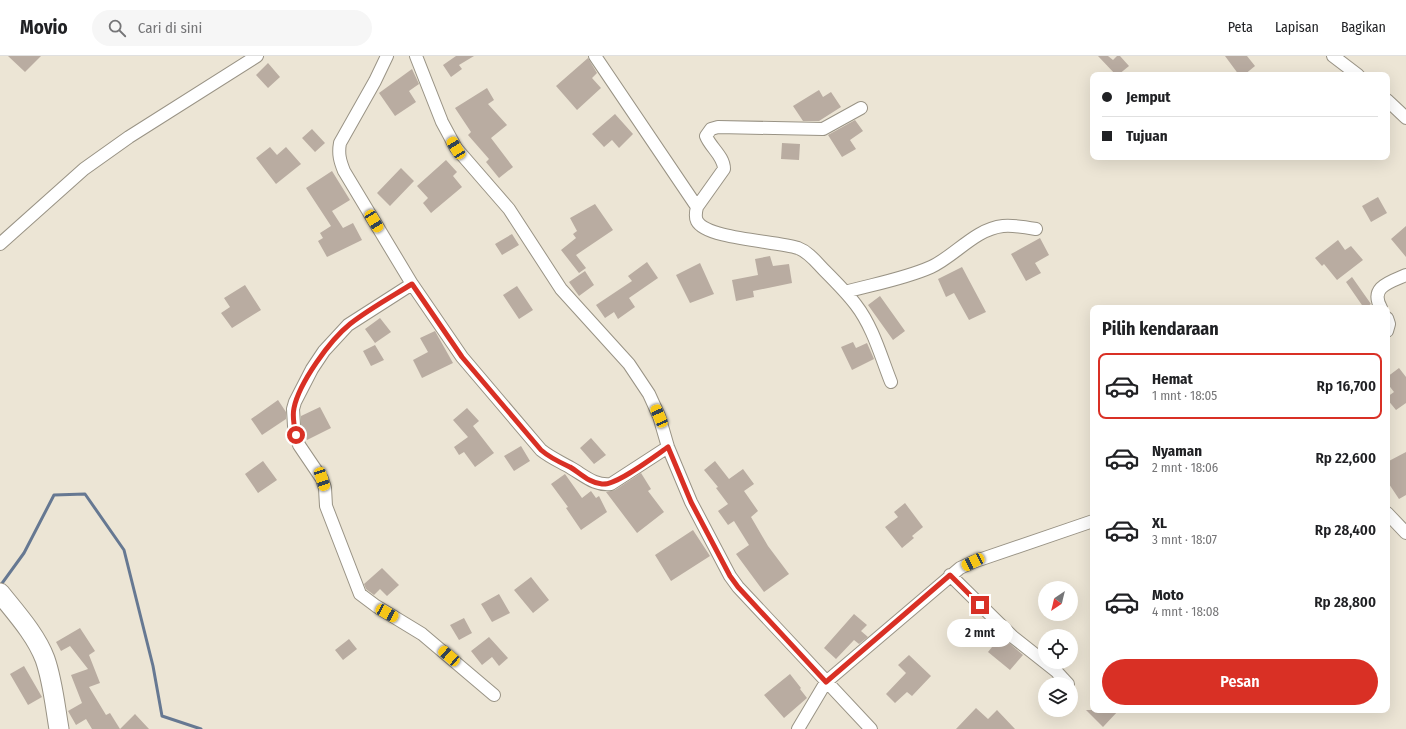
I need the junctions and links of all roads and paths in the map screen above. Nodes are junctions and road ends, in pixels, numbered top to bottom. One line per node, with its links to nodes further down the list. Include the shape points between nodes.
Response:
1 (257, 56): 12 (street, via 129,137 84,169)
2 (387, 56): 14 (street, via 376,82 338,150 344,171)
3 (416, 56): 18 (street, via 442,122 456,148 509,209 561,289 629,364 649,394)
4 (595, 56): 10 (street)
5 (1333, 56): 6 (street)
6 (1354, 72)
7 (1390, 103): 9 (street)
8 (861, 108): 10 (street, via 823,129 711,129 706,136 724,169)
9 (1406, 118)
10 (698, 207): 15 (street, via 696,221 707,230 717,234 799,248 809,254)
11 (1036, 229): 15 (street, via 1002,226 990,229 931,267)
12 (0, 244)
13 (1406, 275): 16 (street, via 1381,288 1378,292)
14 (412, 284): 18 (street, via 462,357 541,450 556,461 594,482 612,484); 26 (street, via 348,326 324,351 295,402 294,426 299,445 322,479 326,506 360,594 422,634)
15 (845, 292): 17 (street, via 857,305 865,320)
16 (1381, 305)
17 (890, 382)
18 (668, 447): 25 (street, via 691,502 730,576)
19 (1390, 516): 21 (street)
20 (1090, 522): 22 (street, via 973,562)
21 (1406, 532)
22 (950, 575): 24 (street, via 1013,637); 25 (street)
23 (0, 593): 27 (highway, via 34,639 44,659 53,689)
24 (1062, 677)
25 (826, 682): 28 (street); 29 (street)
26 (494, 695)
27 (59, 729)
28 (798, 729)
29 (871, 729)

